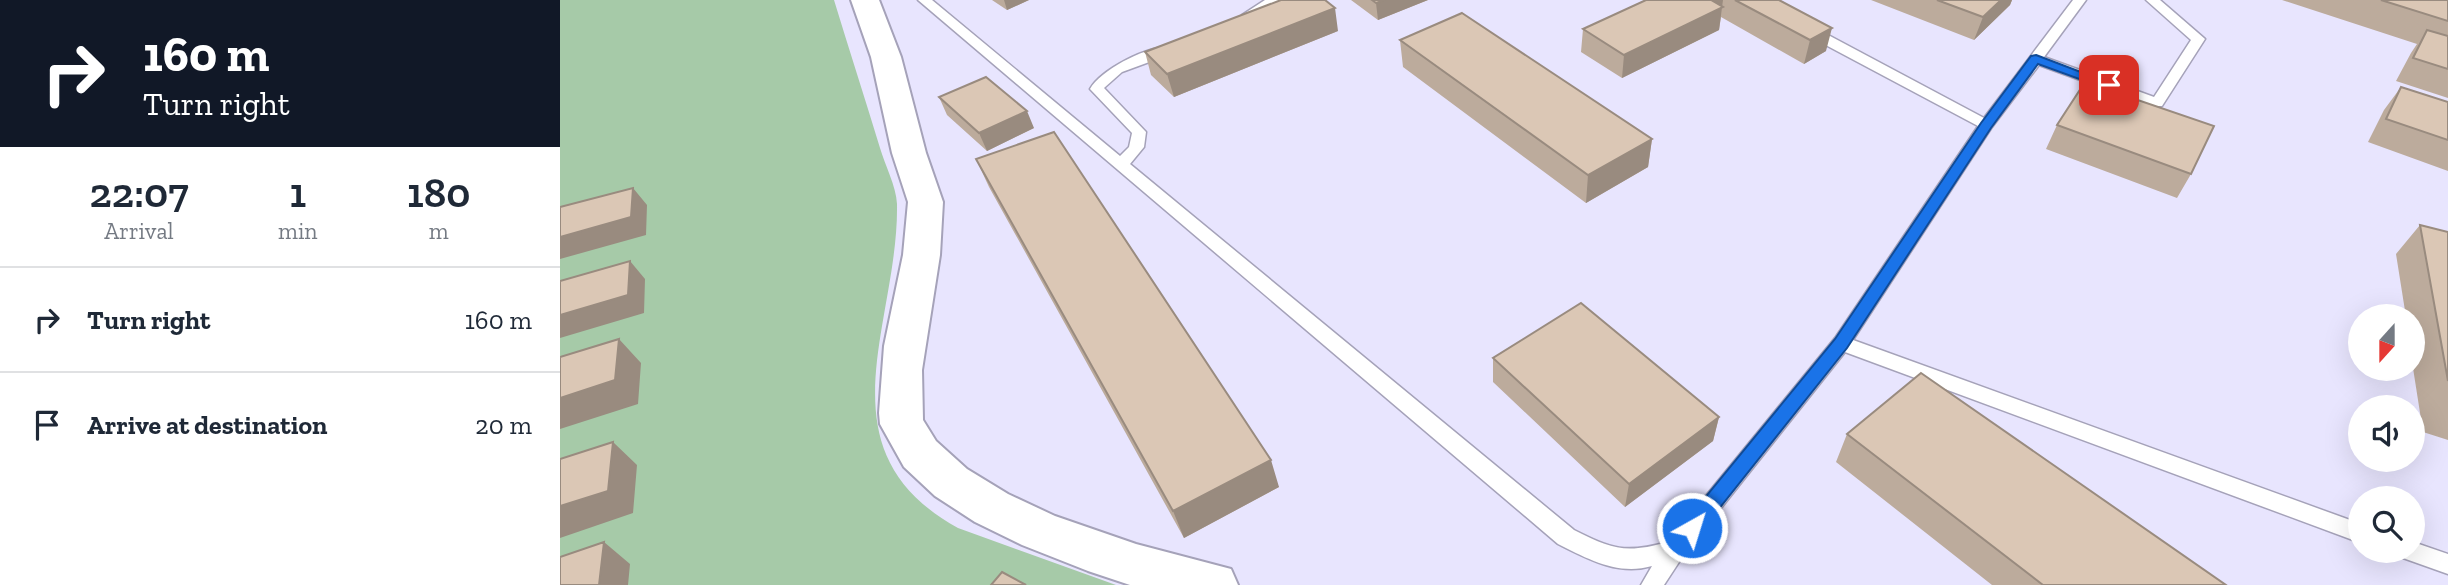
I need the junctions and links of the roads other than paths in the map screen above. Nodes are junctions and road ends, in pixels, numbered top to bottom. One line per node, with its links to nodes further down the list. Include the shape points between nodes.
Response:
1 (865, 0): 17 (street, via 888,64 926,206 901,382 902,424 918,453 972,496 1069,545 1164,576)
2 (924, 0): 11 (lane)
3 (1273, 0): 6 (lane)
4 (2080, 0): 9 (lane)
5 (2152, 0): 9 (lane, via 2198,39 2157,103)
6 (1238, 22)
7 (1798, 25): 10 (lane)
8 (1177, 47): 11 (lane, via 1100,81 1097,89 1139,132 1135,151)
9 (2036, 59): 10 (lane)
10 (1986, 125): 12 (lane)
11 (1120, 164): 14 (lane, via 1566,537 1604,556 1639,560)
12 (1841, 343): 13 (lane); 14 (lane)
13 (2348, 529)
14 (1675, 549): 18 (lane)
15 (2425, 556): 16 (lane)
16 (2448, 564)
17 (1214, 585)
18 (1652, 585)

